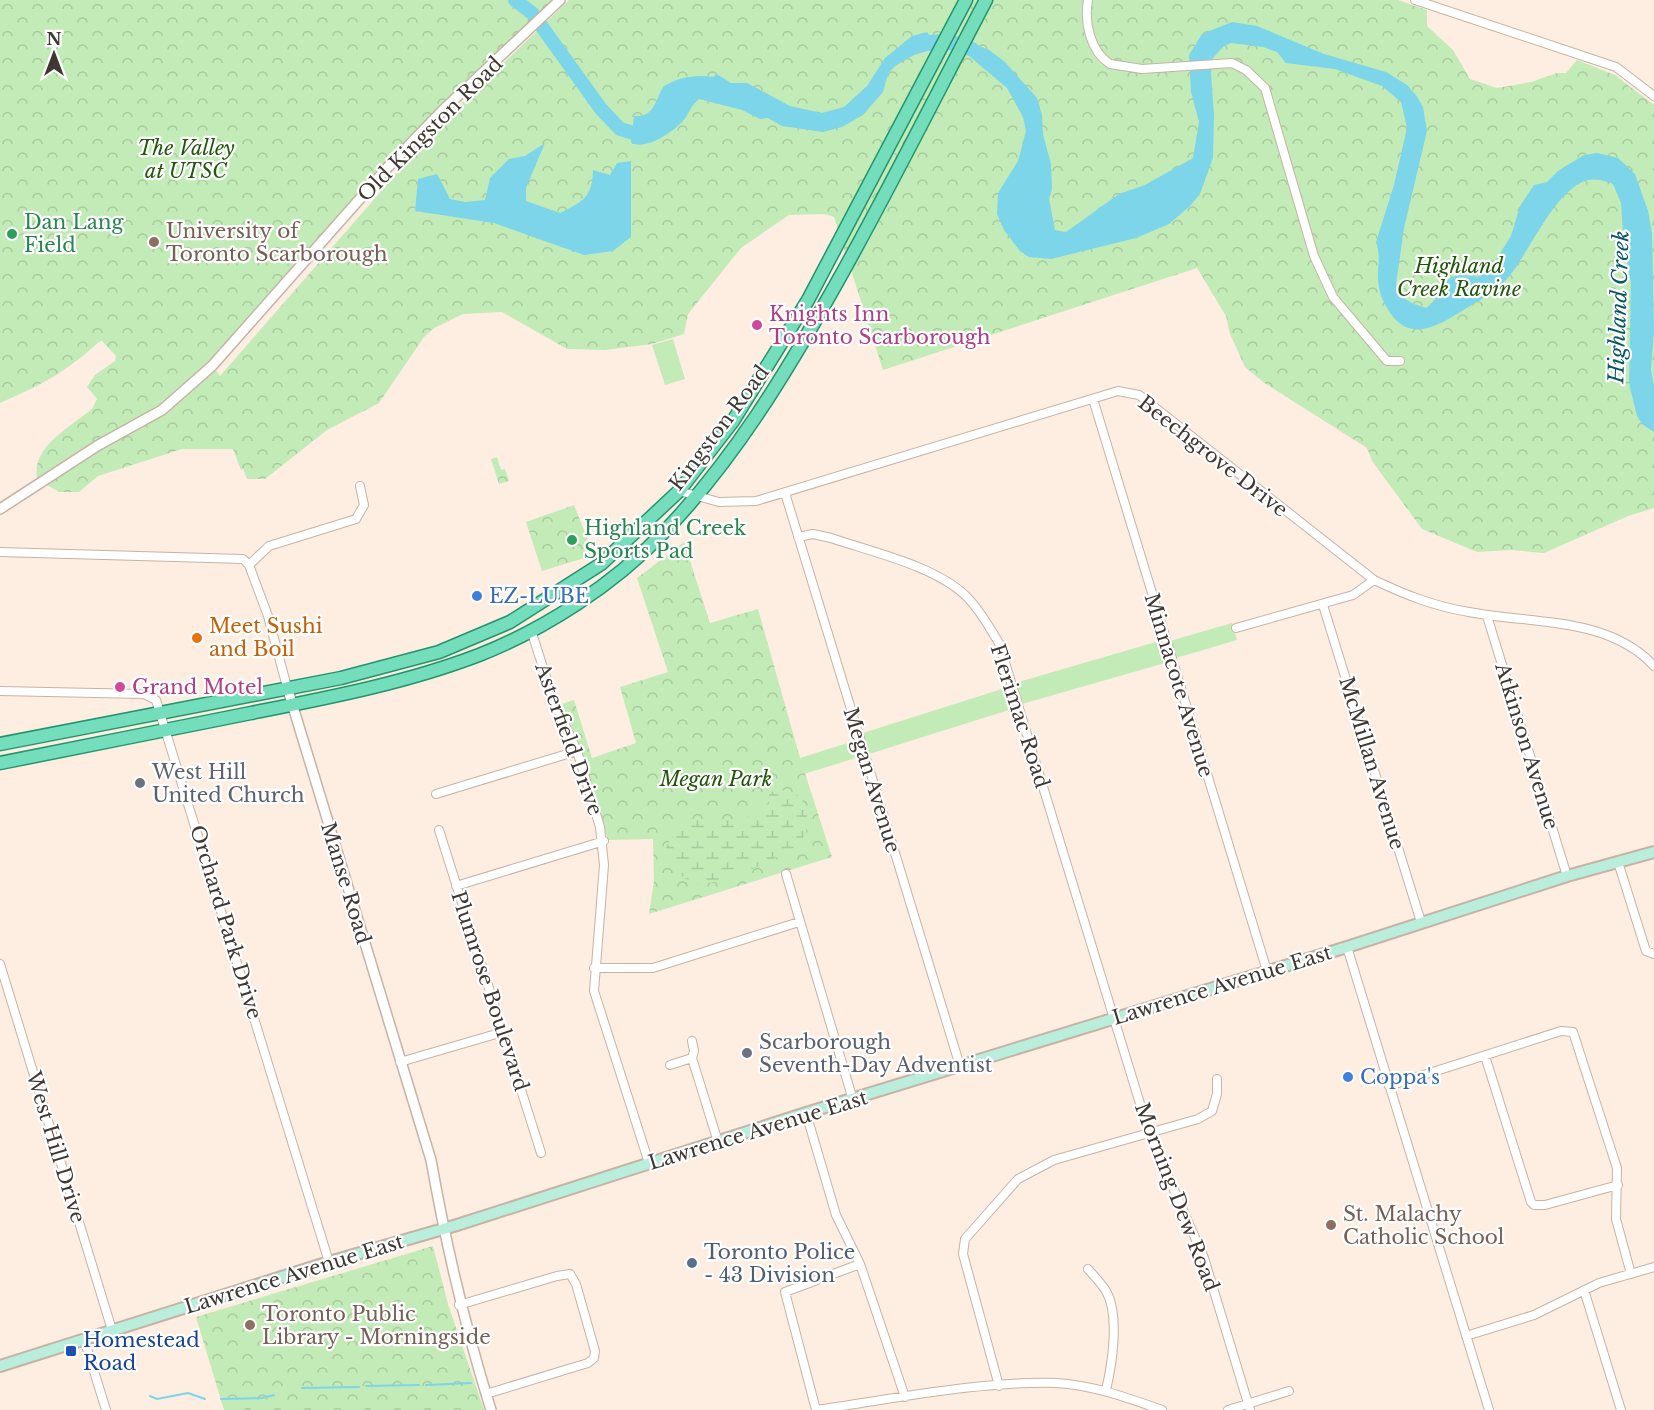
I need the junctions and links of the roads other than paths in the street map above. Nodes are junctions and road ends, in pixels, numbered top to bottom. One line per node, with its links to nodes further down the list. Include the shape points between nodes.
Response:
1 (560, 0): 13 (street, Old Kingston Road, via 388,167 212,366 162,410 97,446)
2 (966, 0): 10 (main road, Kingston Road, via 808,300 739,411)
3 (986, 0): 12 (main road, Kingston Road, via 781,380)
4 (1088, 0): 7 (street, via 1088,28 1106,61 1127,68 1232,63 1265,88 1303,225 1334,297 1387,361)
5 (1415, 0): 6 (street, via 1616,67)
6 (1654, 96)
7 (1400, 361)
8 (1093, 399): 11 (street, Beechgrove Drive); 17 (street, Beechgrove Drive, via 1118,391 1143,396); 45 (street, Minnacote Avenue)
9 (360, 486): 16 (street, via 364,505 356,519 269,546)
10 (680, 491): 12 (street, Beechgrove Drive); 23 (main road, Kingston Road, via 601,564 499,627 415,659)
11 (785, 493): 12 (street, Beechgrove Drive, via 743,502 719,502); 14 (street, Megan Avenue)
12 (696, 496): 21 (main road, Kingston Road, via 663,533 605,583)
13 (0, 509)
14 (798, 537): 46 (street, Flerimac Road, via 813,534 831,538 942,578 966,596 983,616 999,643); 53 (street, Megan Avenue)
15 (0, 552): 16 (street, via 243,559)
16 (249, 565): 23 (street, Manse Road, via 268,616)
17 (1374, 580): 18 (street, via 1353,596); 19 (street, Beechgrove Drive, via 1419,601)
18 (1323, 605): 20 (street); 40 (street, McMillan Avenue)
19 (1487, 616): 22 (street, Beechgrove Drive, via 1602,633 1626,643); 37 (street, Atkinson Avenue)
20 (1236, 628)
21 (531, 630): 25 (main road, Kingston Road, via 445,667); 29 (street, Asterfield Drive, via 553,699)
22 (1654, 666)
23 (286, 687): 25 (street, Manse Road); 26 (main road, Kingston Road)
24 (0, 691): 26 (street, Orchard Park Drive, via 144,694 156,700)
25 (291, 705): 27 (main road, Kingston Road); 51 (street, Manse Road)
26 (160, 712): 27 (street, Orchard Park Drive); 28 (main road, Kingston Road)
27 (166, 730): 30 (main road, Kingston Road); 64 (street, Orchard Park Drive)
28 (0, 744)
29 (577, 751): 31 (street); 33 (street, Asterfield Drive)
30 (0, 763)
31 (436, 794)
32 (439, 830): 38 (street, Plumrose Boulevard)
33 (604, 842): 38 (street); 44 (street, Asterfield Drive)
34 (1654, 852): 35 (main road, Lawrence Avenue East)
35 (1618, 862): 37 (main road, Lawrence Avenue East); 42 (street, via 1646,951)
36 (786, 874): 39 (street)
37 (1567, 876): 40 (main road, Lawrence Avenue East)
38 (456, 886): 47 (street, Plumrose Boulevard)
39 (799, 922): 44 (street, via 653,968); 56 (street)
40 (1421, 922): 41 (main road, Lawrence Avenue East)
41 (1347, 947): 45 (main road, Lawrence Avenue East); 55 (street)
42 (1654, 954)
43 (0, 964): 71 (street, West Hill Drive)
44 (594, 968): 61 (street, Asterfield Drive, via 594,991)
45 (1267, 971): 46 (main road, Lawrence Avenue East)
46 (1114, 1018): 53 (main road, Lawrence Avenue East); 58 (street, Morning Dew Road)
47 (502, 1032): 51 (street); 60 (street, Plumrose Boulevard)
48 (692, 1041): 50 (street)
49 (1485, 1056): 55 (street); 62 (street, via 1534,1205); 62 (street, via 1561,1031 1573,1032 1617,1168)
50 (692, 1058): 52 (street); 59 (street)
51 (400, 1062): 63 (street, Manse Road, via 430,1160)
52 (670, 1065)
53 (960, 1066): 56 (main road, Lawrence Avenue East)
54 (1217, 1079): 58 (street, via 1212,1112)
55 (1389, 1086): 72 (street)
56 (853, 1100): 57 (main road, Lawrence Avenue East)
57 (806, 1113): 59 (main road, Lawrence Avenue East); 65 (street, via 836,1215)
58 (1149, 1133): 75 (street, via 1054,1160 1018,1179 965,1239 963,1254); 80 (street, Morning Dew Road, via 1204,1258)
59 (718, 1142): 61 (main road, Lawrence Avenue East)
60 (541, 1153)
61 (649, 1163): 63 (main road, Lawrence Avenue East)
62 (1618, 1185): 68 (street, via 1616,1219)
63 (442, 1230): 64 (main road, Lawrence Avenue East); 70 (street, Manse Road)
64 (329, 1262): 71 (main road, Lawrence Avenue East)
65 (860, 1264): 79 (street); 83 (street, via 785,1292)
66 (1654, 1267): 68 (street)
67 (1088, 1269): 76 (street, via 1107,1293 1113,1327 1114,1361)
68 (1630, 1274): 69 (street)
69 (1584, 1290): 72 (street, via 1534,1315); 87 (street)
70 (459, 1305): 78 (street, Manse Road); 78 (street, via 557,1276 570,1274 576,1284 594,1358)
71 (112, 1330): 73 (main road, Lawrence Avenue East)
72 (1466, 1336): 86 (street)
73 (84, 1339): 74 (main road, Lawrence Avenue East); 81 (street)
74 (0, 1366)
75 (999, 1386): 76 (street, via 1057,1383); 79 (street)
76 (1106, 1390): 84 (street)
77 (1288, 1391): 80 (street)
78 (486, 1394): 82 (street, Manse Road)
79 (905, 1397): 83 (street)
80 (1249, 1407): 85 (street)
81 (106, 1410)
82 (491, 1410)
83 (816, 1410)
84 (1162, 1410)
85 (1228, 1410)
86 (1489, 1410)
87 (1621, 1410)

